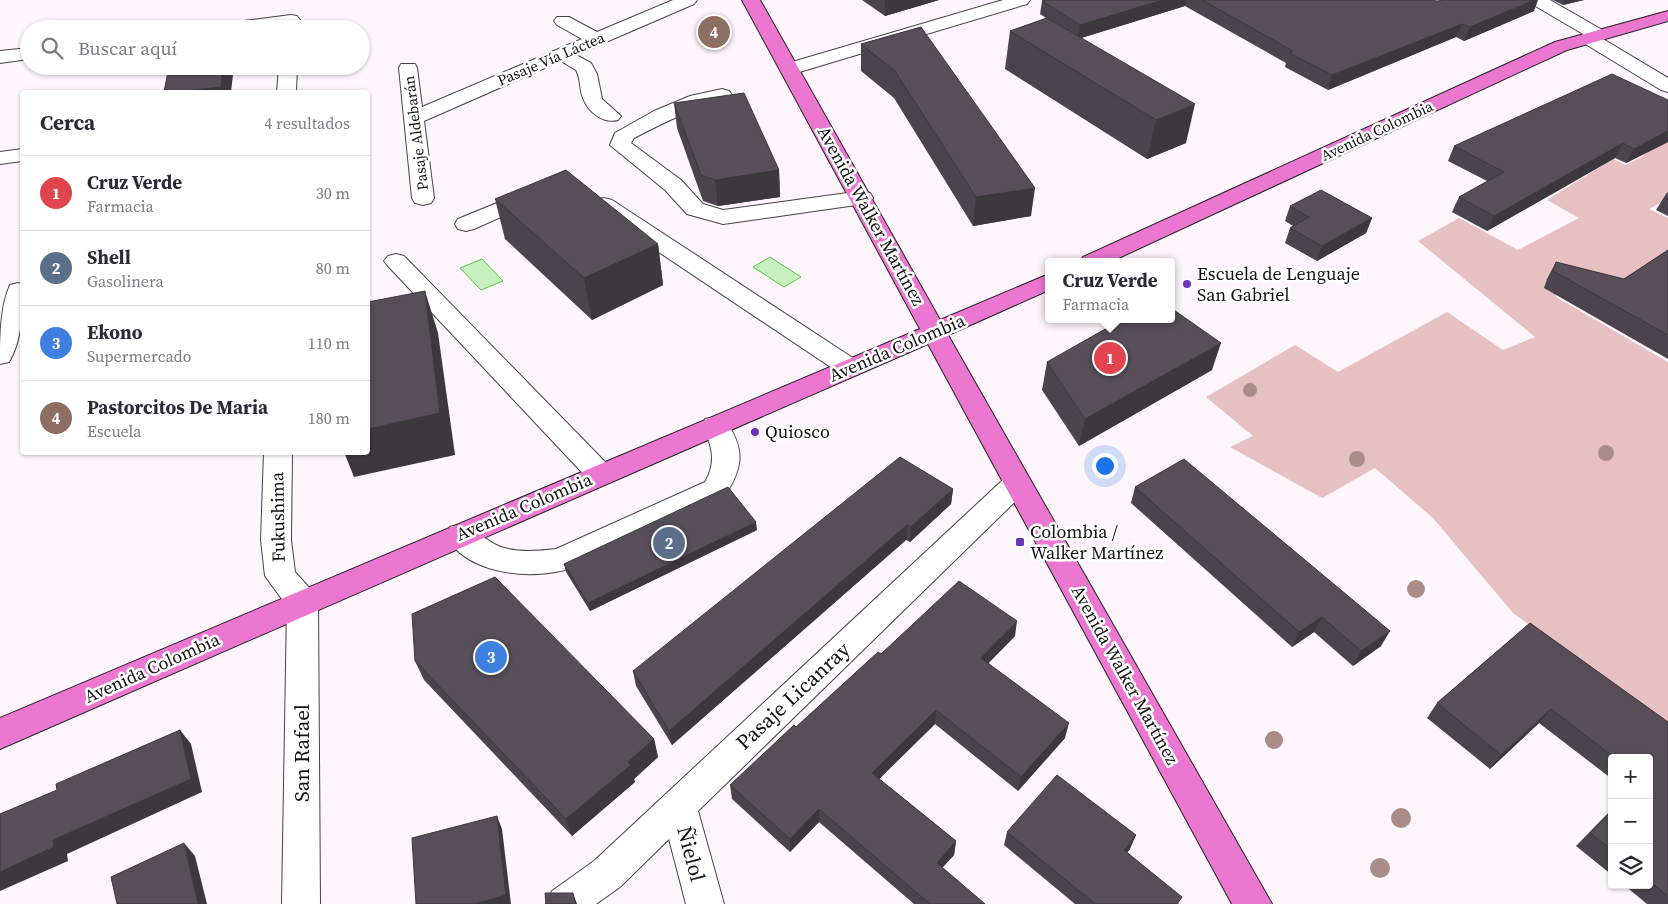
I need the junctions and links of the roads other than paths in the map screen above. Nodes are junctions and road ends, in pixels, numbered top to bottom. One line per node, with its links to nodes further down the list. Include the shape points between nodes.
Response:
1 (292, 0): 7 (street)
2 (688, 0): 10 (street, Pasaje Vía Láctea)
3 (751, 0): 15 (main road, Avenida Walker Martínez)
4 (1022, 0): 15 (street)
5 (1538, 0): 9 (street)
6 (1668, 16): 9 (main road, Avenida Colombia)
7 (291, 20)
8 (563, 21): 10 (street)
9 (1593, 36): 17 (street); 29 (main road, Avenida Colombia, via 1561,46)
10 (596, 39): 11 (street, Pasaje Vía Láctea)
11 (562, 54): 20 (street, via 584,67 592,99 600,110); 21 (street, Pasaje Vía Láctea)
12 (20, 55): 13 (street)
13 (1, 58)
14 (408, 68): 21 (street, Pasaje Aldebarán)
15 (789, 69): 27 (main road, Avenida Walker Martínez)
16 (288, 75): 18 (street)
17 (1668, 86)
18 (287, 90)
19 (722, 95): 27 (street, via 684,104 626,134 620,145 673,185 696,209 711,215 723,217)
20 (611, 116)
21 (414, 118): 26 (street, Pasaje Aldebarán)
22 (20, 155): 23 (street)
23 (0, 158)
24 (548, 187): 28 (street)
25 (589, 191): 35 (street, via 613,213)
26 (423, 198)
27 (862, 198): 33 (main road, Avenida Walker Martínez)
28 (466, 224)
29 (1100, 258)
30 (396, 261): 38 (street)
31 (1045, 283): 33 (main road, Avenida Colombia)
32 (14, 291): 34 (street)
33 (935, 332): 35 (main road, Avenida Colombia); 39 (main road, Avenida Walker Martínez)
34 (0, 356)
35 (850, 368): 36 (main road, Avenida Colombia)
36 (715, 426): 38 (main road, Avenida Colombia); 40 (street, via 727,448 728,460 715,489 560,560 538,564 499,560 484,554)
37 (278, 455): 41 (street, Fukushima, via 276,540 280,576)
38 (601, 475): 40 (main road, Avenida Colombia)
39 (1017, 483): 43 (street, Pasaje Licanray); 47 (main road, Avenida Walker Martínez)
40 (460, 535): 41 (main road, Avenida Colombia)
41 (303, 602): 42 (main road, Avenida Colombia); 44 (street, San Rafael)
42 (0, 734)
43 (678, 804): 45 (street, Pasaje Licanray, via 607,874); 46 (street, Ñielol)
44 (301, 904)
45 (565, 904)
46 (704, 904)
47 (1253, 904)

